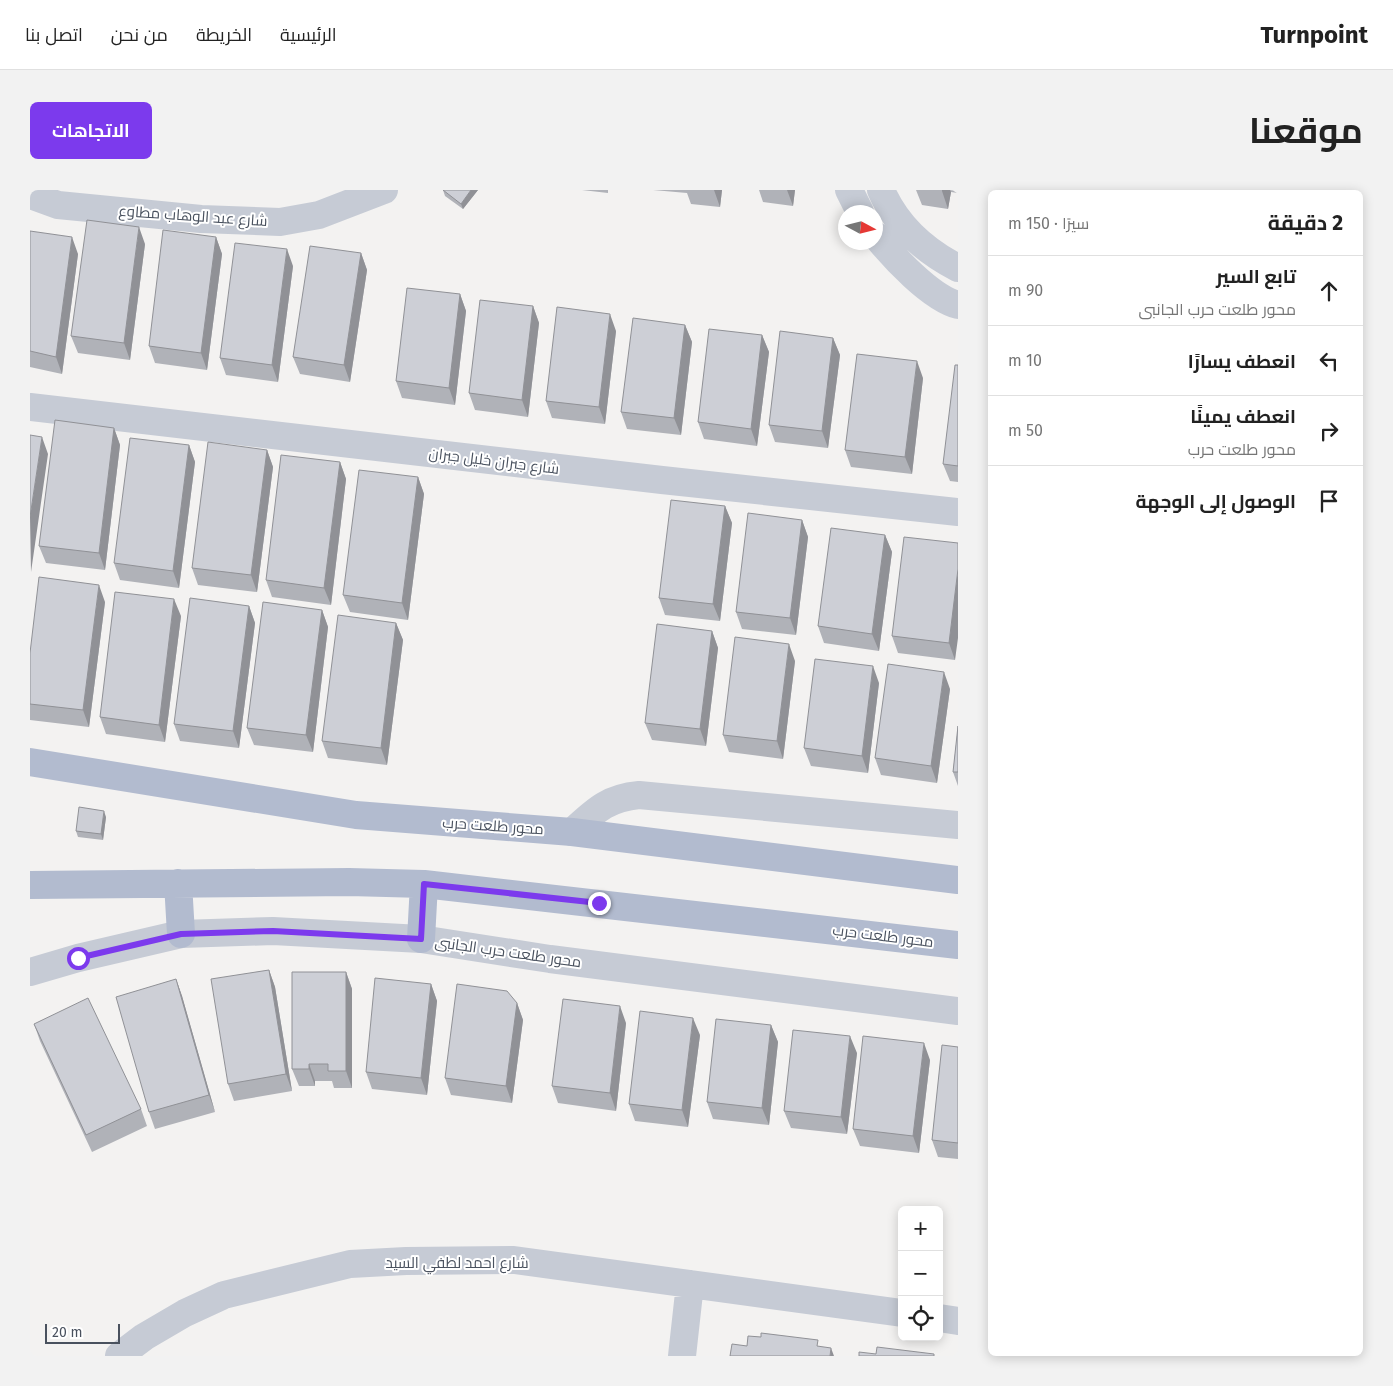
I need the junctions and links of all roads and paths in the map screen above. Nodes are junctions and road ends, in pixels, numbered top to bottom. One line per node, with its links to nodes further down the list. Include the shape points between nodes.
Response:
1 (384, 190): 4 (street, شارع عبد الوهاب مطاوع, via 319,215 280,222 201,219 68,206)
2 (848, 190): 5 (street)
3 (881, 190): 7 (street, via 889,209 913,237)
4 (30, 195)
5 (856, 205)
6 (883, 244): 8 (street, via 897,261 947,302)
7 (958, 268)
8 (958, 305)
9 (30, 407): 10 (street, شارع جبران خليل جبران)
10 (958, 512)
11 (30, 762): 13 (main road, محور طلعت حرب, via 356,815)
12 (958, 825): 13 (street, via 639,795 620,797 601,806)
13 (572, 832): 14 (main road, محور طلعت حرب)
14 (958, 880)
15 (178, 883): 16 (main road, محور طلعت حرب); 18 (main road, محور طلعت حرب); 20 (main road)
16 (424, 884): 21 (main road); 22 (main road, محور طلعت حرب)
17 (30, 885): 18 (main road, محور طلعت حرب)
18 (88, 886): 19 (main road)
19 (30, 898)
20 (181, 934): 21 (street, محور طلعت حرب الجانبى, via 273,931); 23 (street, محور طلعت حرب الجانبى)
21 (421, 939): 24 (street, محور طلعت حرب الجانبى, via 550,959)
22 (958, 945)
23 (30, 972)
24 (958, 1011)
25 (690, 1284): 26 (street, شارع احمد لطفي السيد); 29 (street, شارع احمد لطفي السيد, via 514,1260 350,1264 224,1294 144,1337); 30 (street)
26 (898, 1312)
27 (943, 1319): 28 (street)
28 (958, 1321)
29 (119, 1356)
30 (682, 1356)

